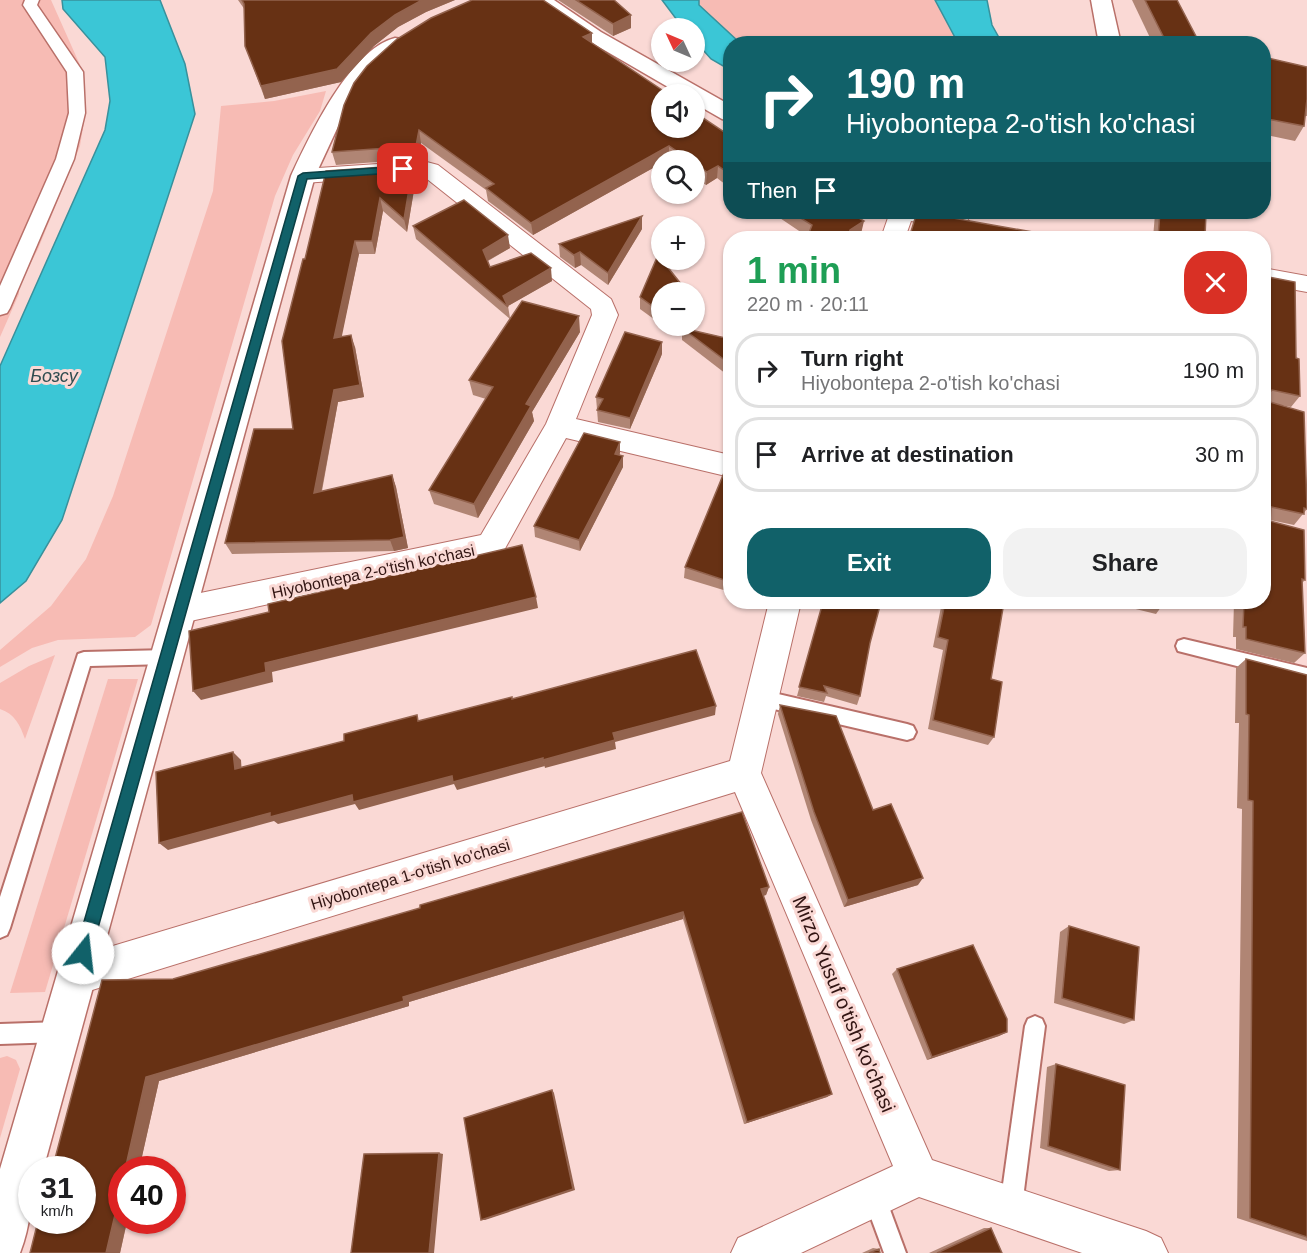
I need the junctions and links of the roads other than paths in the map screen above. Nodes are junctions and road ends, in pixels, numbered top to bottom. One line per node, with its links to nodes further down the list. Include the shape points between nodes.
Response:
1 (32, 0): 12 (street, via 30,5 75,72 77,113 65,159)
2 (540, 0): 6 (street, via 594,36)
3 (1101, 0): 5 (street)
4 (423, 24): 7 (street, via 355,79 327,122)
5 (1108, 36)
6 (723, 110)
7 (303, 176): 13 (street, Hiyobontepa 2-o'tish ko'chasi, via 430,170 602,305 605,315); 16 (street)
8 (942, 219): 9 (street)
9 (983, 226)
10 (1271, 277): 11 (street)
11 (1307, 284)
12 (0, 308)
13 (559, 426): 14 (street); 16 (street, Hiyobontepa 2-o'tish ko'chasi, via 491,545)
14 (723, 464)
15 (783, 609): 20 (street)
16 (181, 610): 18 (street)
17 (1184, 646): 19 (lane)
18 (168, 657): 23 (lane, via 84,659); 24 (street)
19 (1307, 676)
20 (761, 698): 21 (lane); 22 (street)
21 (907, 732)
22 (744, 773): 24 (street, Hiyobontepa 1-o'tish ko'chasi); 28 (street, Mirzo Yusuf o'tish ko'chasi)
23 (0, 928)
24 (76, 976): 26 (street)
25 (1035, 1026): 30 (lane)
26 (60, 1032): 27 (lane); 31 (street)
27 (0, 1035)
28 (918, 1176): 29 (street); 30 (street)
29 (874, 1196): 32 (street); 33 (lane)
30 (1011, 1206): 34 (street)
31 (0, 1246)
32 (753, 1253)
33 (895, 1253)
34 (1146, 1253)

